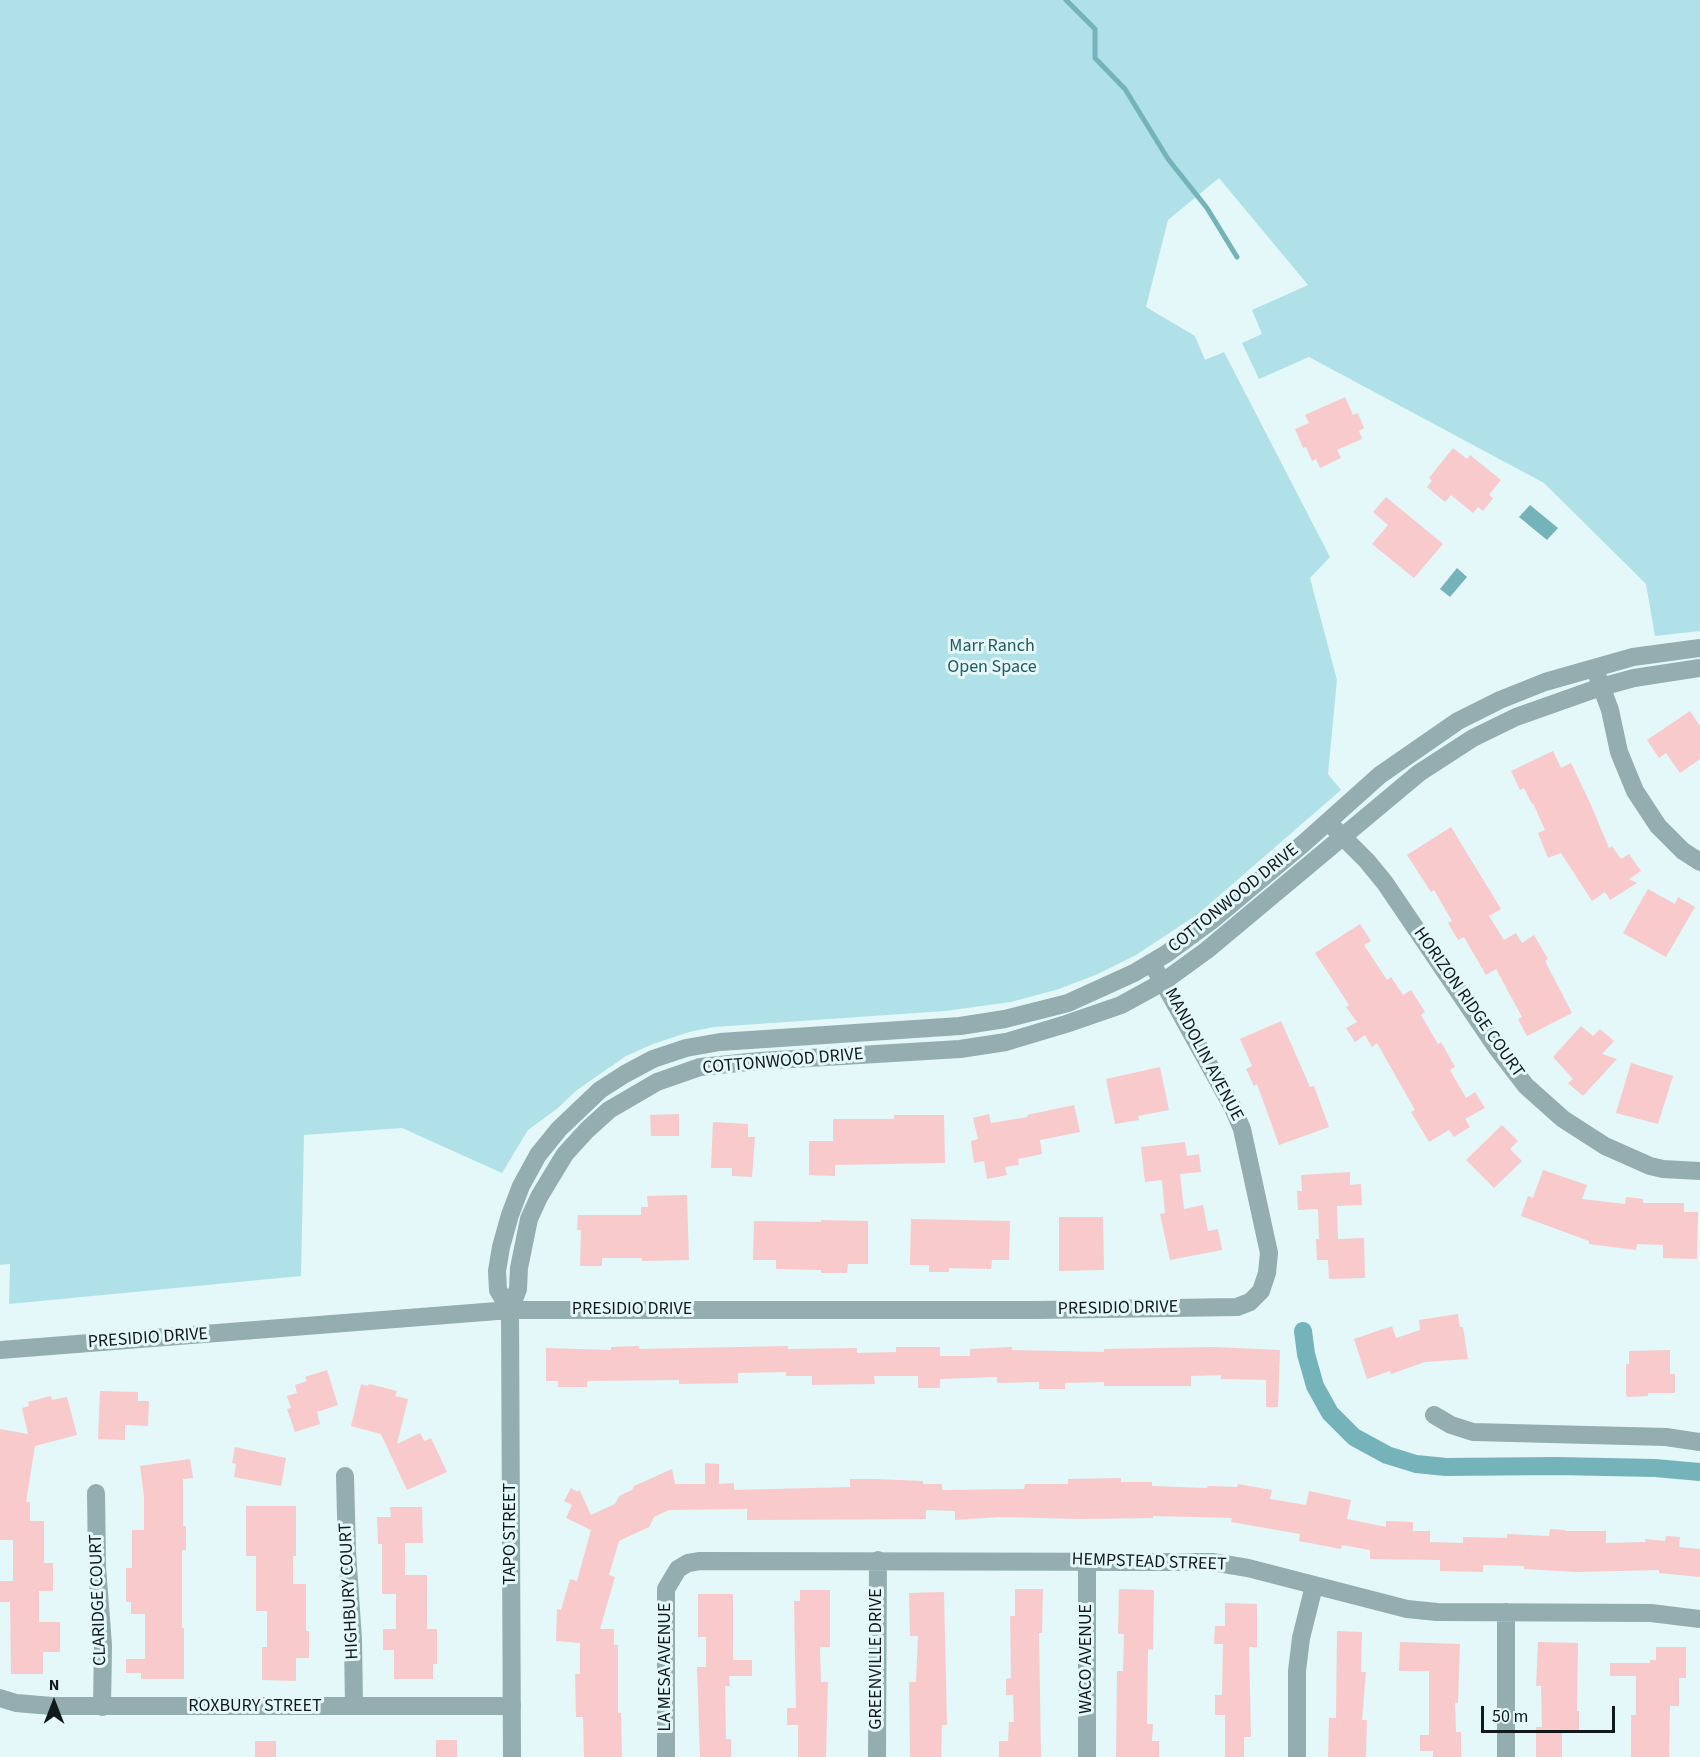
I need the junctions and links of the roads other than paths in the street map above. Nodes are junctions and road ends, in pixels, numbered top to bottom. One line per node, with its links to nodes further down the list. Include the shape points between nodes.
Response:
1 (1700, 648): 2 (street, COTTONWOOD DRIVE, via 1633,657)
2 (1594, 668): 4 (street); 5 (street, COTTONWOOD DRIVE, via 1545,682 1458,721 1380,775)
3 (1700, 668): 4 (street, COTTONWOOD DRIVE)
4 (1600, 687): 6 (street, COTTONWOOD DRIVE, via 1516,717 1473,738 1419,773); 7 (street, via 1610,710 1618,752 1635,791 1658,826)
5 (1328, 822): 6 (street, HORIZON RIDGE COURT); 8 (street, COTTONWOOD DRIVE, via 1211,921)
6 (1343, 836): 9 (street, COTTONWOOD DRIVE); 10 (street, HORIZON RIDGE COURT, via 1384,883 1526,1086 1563,1119 1605,1146 1663,1170)
7 (1700, 862)
8 (1151, 963): 9 (street, MANDOLIN AVENUE); 12 (street, COTTONWOOD DRIVE, via 1068,1003 1005,1019 950,1027 720,1042 653,1059 625,1074 600,1090 559,1129 538,1155 521,1186 497,1271 498,1290)
9 (1163, 982): 11 (street, MANDOLIN AVENUE, via 1242,1129 1269,1253); 12 (street, COTTONWOOD DRIVE, via 1121,1005 1006,1042 960,1049 700,1067 657,1082 601,1117 565,1154 549,1178 529,1219 518,1289)
10 (1700, 1171)
11 (1261, 1292): 12 (street, PRESIDIO DRIVE, via 1237,1307)
12 (510, 1310): 13 (street, PRESIDIO DRIVE); 26 (street, TAPO STREET)
13 (0, 1350)
14 (1434, 1415): 15 (street, via 1473,1432 1666,1437)
15 (1700, 1442)
16 (345, 1476): 25 (street, HIGHBURY COURT)
17 (96, 1493): 27 (street, CLARIDGE COURT)
18 (878, 1560): 19 (street, HEMPSTEAD STREET); 20 (street, HEMPSTEAD STREET, via 700,1561 688,1563); 30 (street, GREENVILLE DRIVE)
19 (1087, 1560): 21 (street, HEMPSTEAD STREET, via 1212,1562); 31 (street, WACO AVENUE)
20 (671, 1578): 29 (street, LA MESA AVENUE, via 665,1601)
21 (1314, 1586): 22 (street, HEMPSTEAD STREET, via 1407,1609); 32 (street, via 1297,1671)
22 (1506, 1612): 23 (street, HEMPSTEAD STREET, via 1652,1613); 33 (street)
23 (1700, 1619)
24 (0, 1698): 27 (street, ROXBURY STREET, via 52,1706)
25 (354, 1706): 26 (street, ROXBURY STREET); 27 (street, ROXBURY STREET)
26 (512, 1706): 28 (street, TAPO STREET)
27 (102, 1707)
28 (512, 1757)
29 (666, 1757)
30 (877, 1757)
31 (1087, 1757)
32 (1297, 1757)
33 (1506, 1757)

